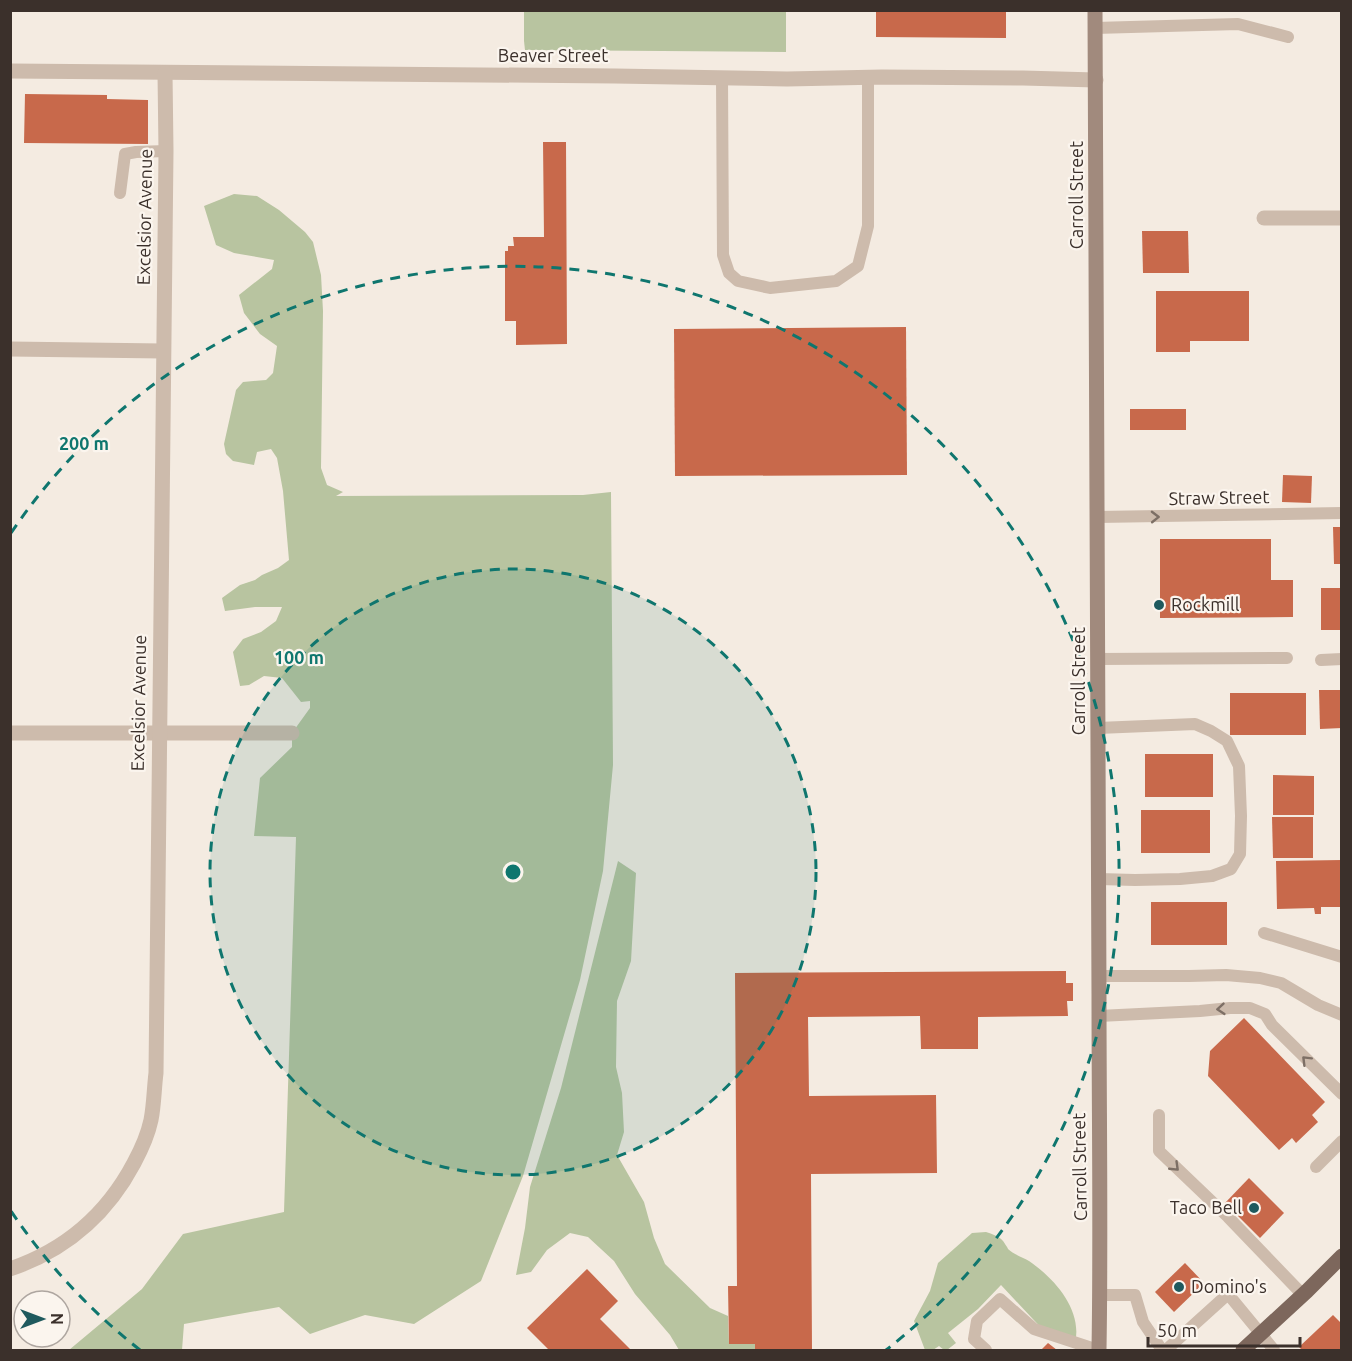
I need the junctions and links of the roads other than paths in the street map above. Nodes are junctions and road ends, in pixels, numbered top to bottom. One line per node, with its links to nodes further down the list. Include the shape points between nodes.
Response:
1 (1095, 10): 2 (street, Carroll Street)
2 (1095, 28): 3 (lane, via 1238,24); 8 (street, Carroll Street)
3 (1288, 37)
4 (10, 71): 5 (street, Beaver Street)
5 (165, 73): 7 (street, Beaver Street); 9 (street, Excelsior Avenue)
6 (868, 77): 7 (street, Beaver Street); 7 (lane, via 868,226 858,266 836,281 770,288 738,281 729,273 723,255); 8 (street, Beaver Street)
7 (722, 78)
8 (1096, 80): 16 (street, Carroll Street)
9 (166, 151): 10 (lane, via 125,154); 14 (street, Excelsior Avenue)
10 (120, 193)
11 (1264, 218): 12 (street)
12 (1341, 218)
13 (10, 349): 14 (street)
14 (163, 351): 23 (street, Excelsior Avenue)
15 (1341, 513): 16 (lane, Straw Street, one-way to 15)
16 (1097, 517): 17 (street, Carroll Street)
17 (1098, 658): 18 (lane); 21 (street, Carroll Street)
18 (1287, 658)
19 (1341, 659): 20 (lane)
20 (1321, 660)
21 (1098, 728): 25 (street, Carroll Street); 25 (lane, via 1195,724 1211,731 1227,741 1239,766 1241,816 1240,854 1231,869 1212,876 1180,879)
22 (10, 733): 23 (street)
23 (159, 733): 24 (street); 36 (street, Excelsior Avenue, via 156,1073 150,1120 123,1183 99,1214 42,1257)
24 (292, 733)
25 (1099, 879): 28 (street, Carroll Street)
26 (1264, 933): 27 (lane)
27 (1341, 957)
28 (1099, 976): 29 (street, Carroll Street); 30 (lane, via 1260,978 1281,983)
29 (1099, 1016): 31 (lane, one-way to 29, via 1265,1014 1250,1008); 37 (street, Carroll Street)
30 (1341, 1016)
31 (1341, 1094)
32 (1159, 1115): 38 (lane, one-way to 38, via 1159,1151)
33 (1341, 1141): 34 (lane)
34 (1316, 1167)
35 (1341, 1256): 38 (main road)
36 (10, 1269)
37 (1100, 1295): 41 (street, Carroll Street); 42 (lane, via 1135,1296 1143,1322)
38 (1303, 1295): 39 (main road)
39 (1260, 1335): 42 (lane, via 1228,1294); 43 (main road); 44 (lane)
40 (987, 1350): 41 (lane, via 974,1339 977,1321 1000,1299 1034,1329)
41 (1098, 1350)
42 (1164, 1350)
43 (1243, 1350)
44 (1274, 1350)

